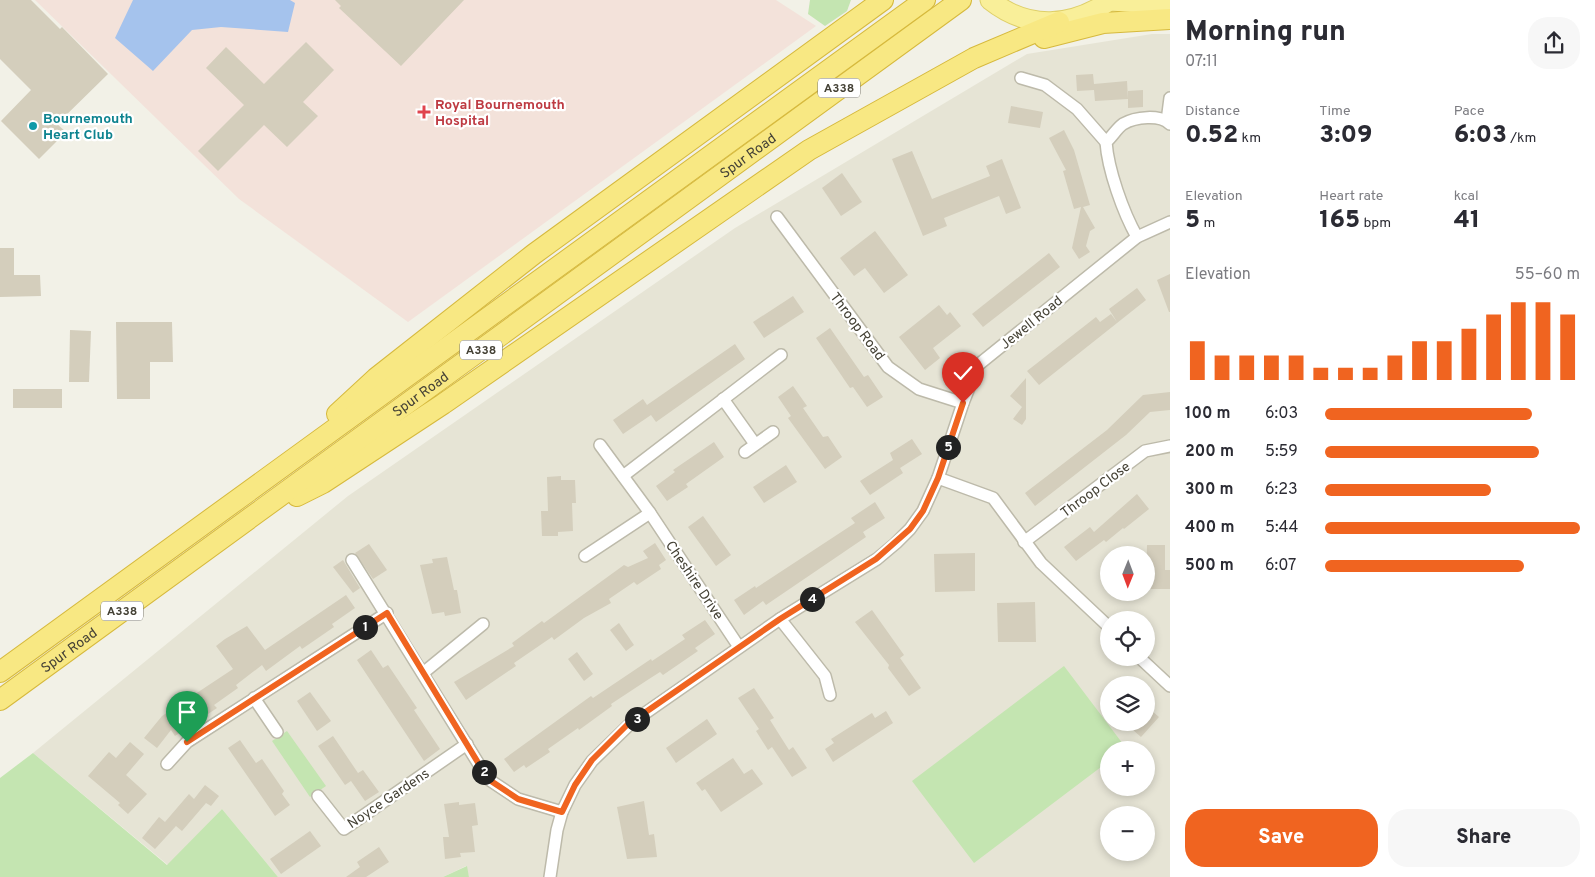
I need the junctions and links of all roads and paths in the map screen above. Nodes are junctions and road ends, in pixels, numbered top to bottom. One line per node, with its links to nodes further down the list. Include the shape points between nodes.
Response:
1 (873, 0): 9 (highway)
2 (883, 0): 9 (highway)
3 (925, 0): 27 (highway, Spur Road / A338)
4 (961, 0): 31 (highway, Spur Road / A338)
5 (990, 0): 10 (main road, via 1012,14 1035,21)
6 (1111, 0): 7 (main road); 10 (main road, via 1087,15)
7 (1170, 6)
8 (1170, 19): 11 (highway, via 1104,23)
9 (855, 21): 27 (highway, via 454,315 376,378)
10 (1059, 22): 11 (highway)
11 (988, 53): 31 (highway, via 810,150 566,321 323,483)
12 (1020, 78): 15 (street, via 1045,85 1077,109)
13 (1170, 98): 14 (street)
14 (1169, 123): 15 (street, via 1145,117 1124,124)
15 (1106, 142): 18 (street, via 1107,156)
16 (777, 218): 21 (street, Throop Road, via 888,366 919,389)
17 (1170, 222): 18 (street, Jewell Road)
18 (1137, 237): 21 (street, Jewell Road, via 978,365)
19 (781, 355): 20 (street)
20 (724, 399): 23 (street); 28 (street)
21 (963, 403): 29 (street, Jewell Road)
22 (773, 432): 23 (street)
23 (755, 444): 26 (street)
24 (600, 445): 28 (street, Cheshire Drive)
25 (1170, 446): 32 (street, Throop Close, via 1145,451)
26 (745, 452)
27 (291, 460): 41 (highway, Spur Road / A338)
28 (623, 476): 30 (street, Cheshire Drive)
29 (938, 478): 32 (street, via 993,498); 36 (street, Jewell Road, via 923,511 896,543)
30 (650, 513): 33 (street); 39 (street, Cheshire Drive)
31 (244, 523): 46 (highway, Spur Road / A338)
32 (1024, 542): 37 (street, via 1041,563)
33 (585, 556)
34 (352, 560): 35 (street)
35 (387, 613): 42 (street); 45 (street)
36 (780, 619): 39 (street, Jewell Road); 44 (street, via 825,676)
37 (1100, 619)
38 (483, 624): 42 (street)
39 (740, 647): 51 (street, Jewell Road, via 627,725 592,760)
40 (1149, 666): 43 (street)
41 (0, 672)
42 (423, 673): 48 (street)
43 (1170, 686)
44 (830, 695)
45 (254, 698): 47 (street); 49 (street, via 187,742)
46 (0, 700)
47 (277, 732)
48 (467, 744): 50 (street, Noyce Gardens, via 344,829); 51 (street, via 488,779 518,799)
49 (167, 764)
50 (318, 796)
51 (562, 812): 52 (street, Jewell Road)
52 (550, 877)

